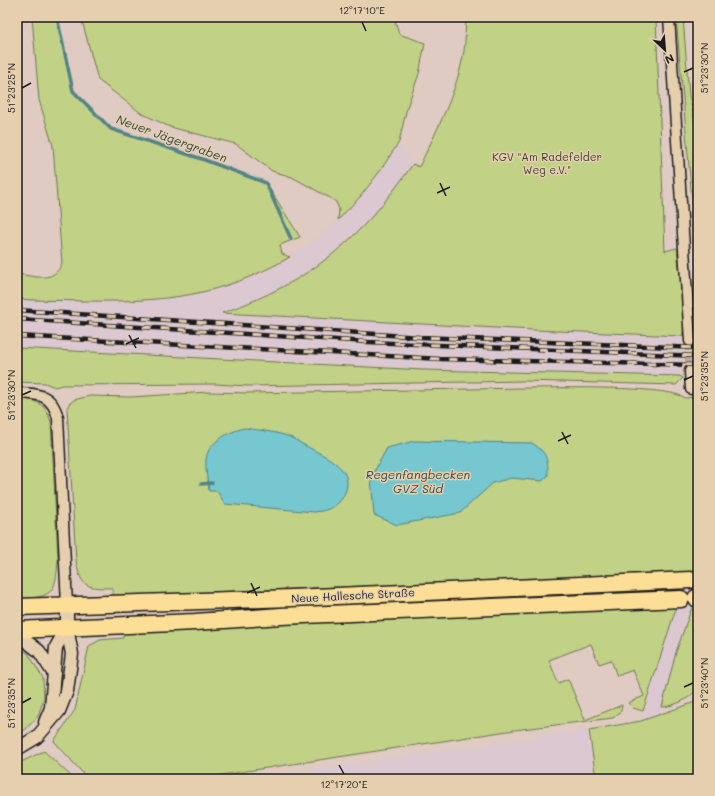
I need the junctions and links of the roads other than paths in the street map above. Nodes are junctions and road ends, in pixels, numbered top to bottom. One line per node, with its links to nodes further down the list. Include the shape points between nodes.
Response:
1 (669, 17): 2 (street)
2 (690, 341)
3 (690, 370): 4 (street)
4 (691, 389)
5 (17, 393): 8 (street, via 44,396 51,402 58,418)
6 (690, 580): 8 (main road, Neue Hallesche Straße, via 292,598)
7 (692, 598): 10 (main road, Neue Hallesche Straße)
8 (67, 605): 9 (main road, Neue Hallesche Straße); 10 (street)
9 (17, 607)
10 (67, 628): 11 (main road, Neue Hallesche Straße); 13 (street, via 56,647); 14 (street, via 72,654 66,691 59,711)
11 (17, 630)
12 (17, 634): 13 (street, via 39,651)
13 (54, 674): 14 (street, via 52,708)
14 (41, 732): 15 (street)
15 (17, 749)

